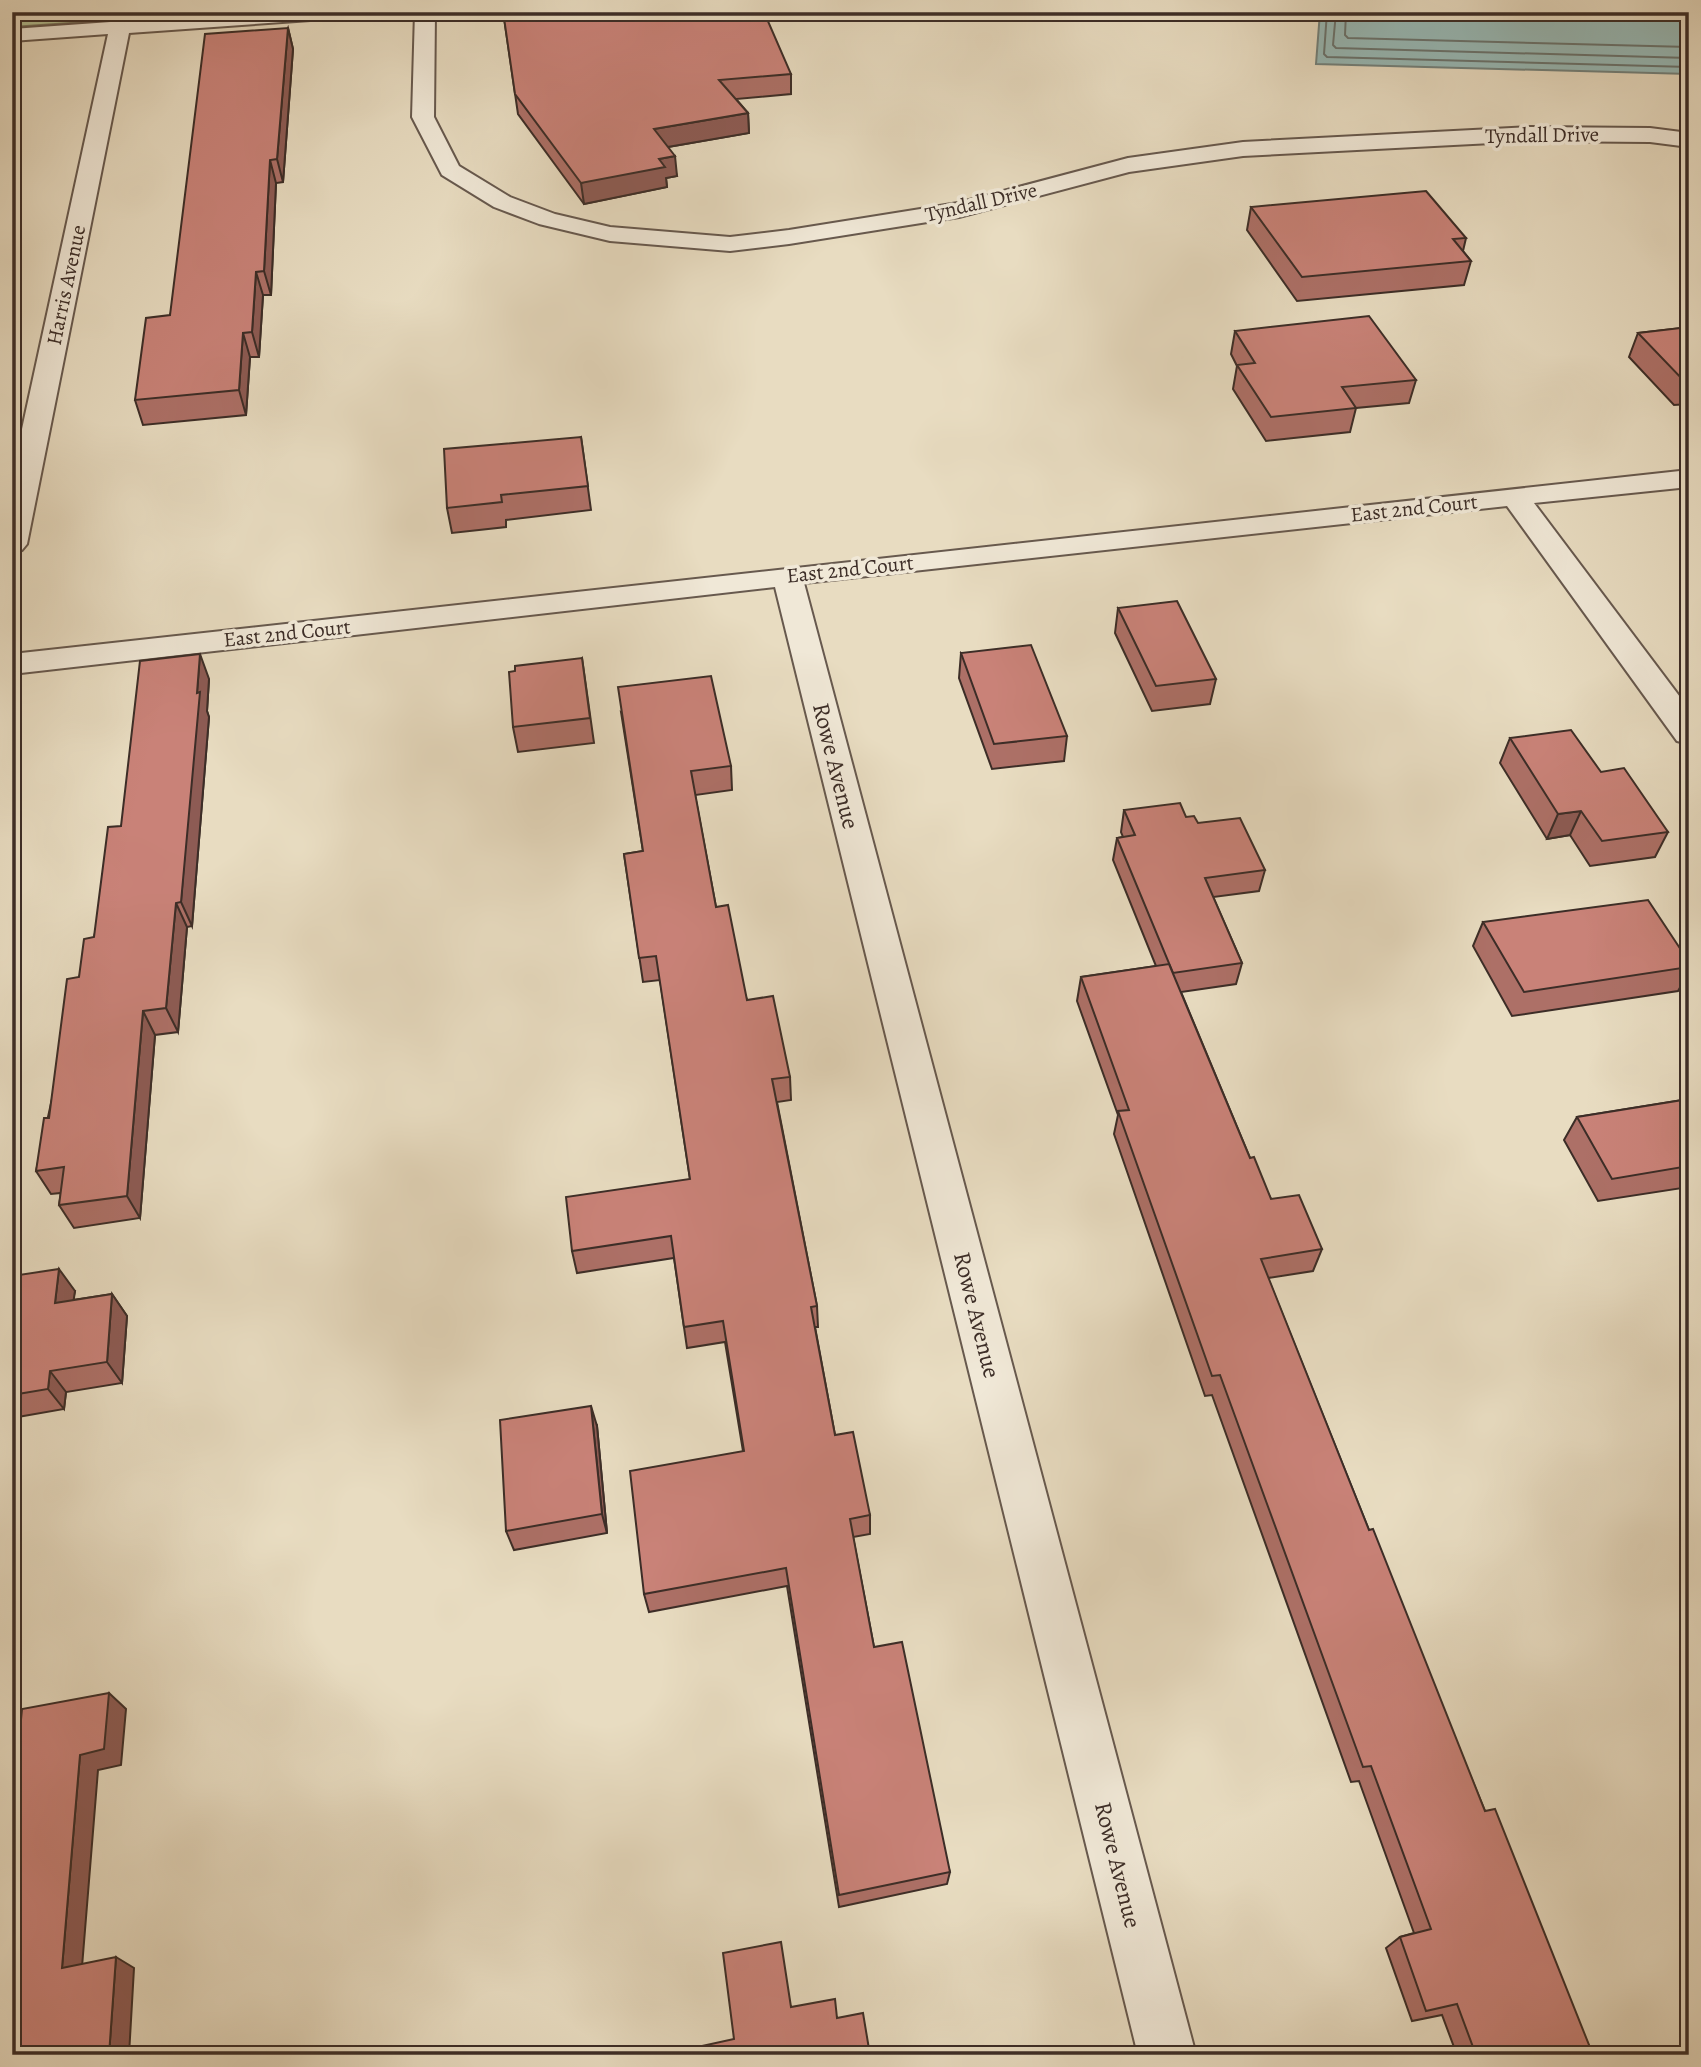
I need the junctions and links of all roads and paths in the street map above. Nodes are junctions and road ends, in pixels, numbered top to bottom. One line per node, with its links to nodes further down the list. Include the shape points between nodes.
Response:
1 (339, 12): 3 (street)
2 (425, 12): 5 (street, Tyndall Drive, via 423,117 450,170 502,202 547,219 610,234 730,244 789,237 959,210 1128,166 1243,149 1529,134 1650,135)
3 (120, 27): 4 (street); 8 (street, Harris Avenue)
4 (12, 35)
5 (1689, 140)
6 (1689, 478): 7 (street, East 2nd Court)
7 (1515, 498): 9 (street, East 2nd Court); 11 (street)
8 (12, 544)
9 (787, 576): 10 (street, East 2nd Court); 12 (street, Rowe Avenue)
10 (12, 664)
11 (1689, 733)
12 (1167, 2055)

